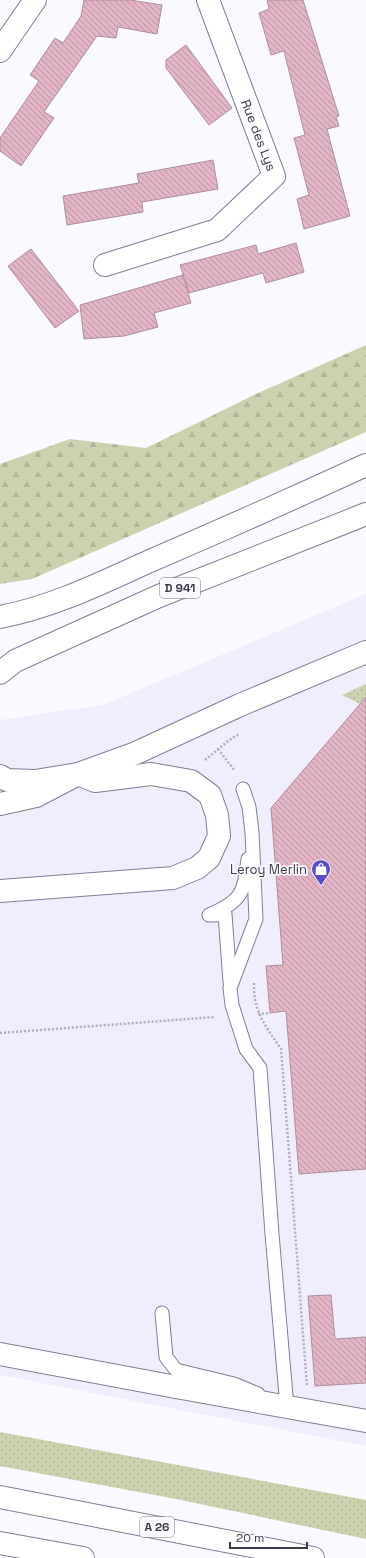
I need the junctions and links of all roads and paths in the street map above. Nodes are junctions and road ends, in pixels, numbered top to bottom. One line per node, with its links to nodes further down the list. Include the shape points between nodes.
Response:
1 (36, 0): 3 (main road)
2 (208, 0): 4 (main road, Rue des Lys, via 274,176 217,230)
3 (0, 51)
4 (105, 265)
5 (366, 465): 7 (main road, D 941, via 72,596 19,614)
6 (366, 514): 9 (main road, D 941, via 159,596 15,661)
7 (0, 617)
8 (366, 652): 10 (main road, via 240,705 136,753)
9 (0, 673)
10 (78, 774): 11 (main road, via 35,781 7,780); 13 (main road, via 36,796); 15 (main road, via 95,781 151,774 192,781 210,795 217,815 219,836 209,858 197,868 173,878)
11 (0, 776)
12 (243, 789): 14 (lane, via 249,807)
13 (0, 804)
14 (252, 832): 16 (lane, via 256,919); 16 (lane, via 244,888 224,909 209,915 225,914)
15 (0, 891)
16 (230, 988): 18 (lane)
17 (270, 1013): 18 (path)
18 (236, 1015): 19 (path); 22 (lane, via 246,1049 260,1068)
19 (0, 1033)
20 (162, 1313): 22 (lane, via 166,1357 176,1370 234,1384)
21 (0, 1354): 22 (main road)
22 (287, 1407): 23 (main road)
23 (366, 1421)
24 (0, 1497): 27 (main road, A 26)
25 (0, 1543): 26 (main road)
26 (83, 1558)
27 (314, 1558)

